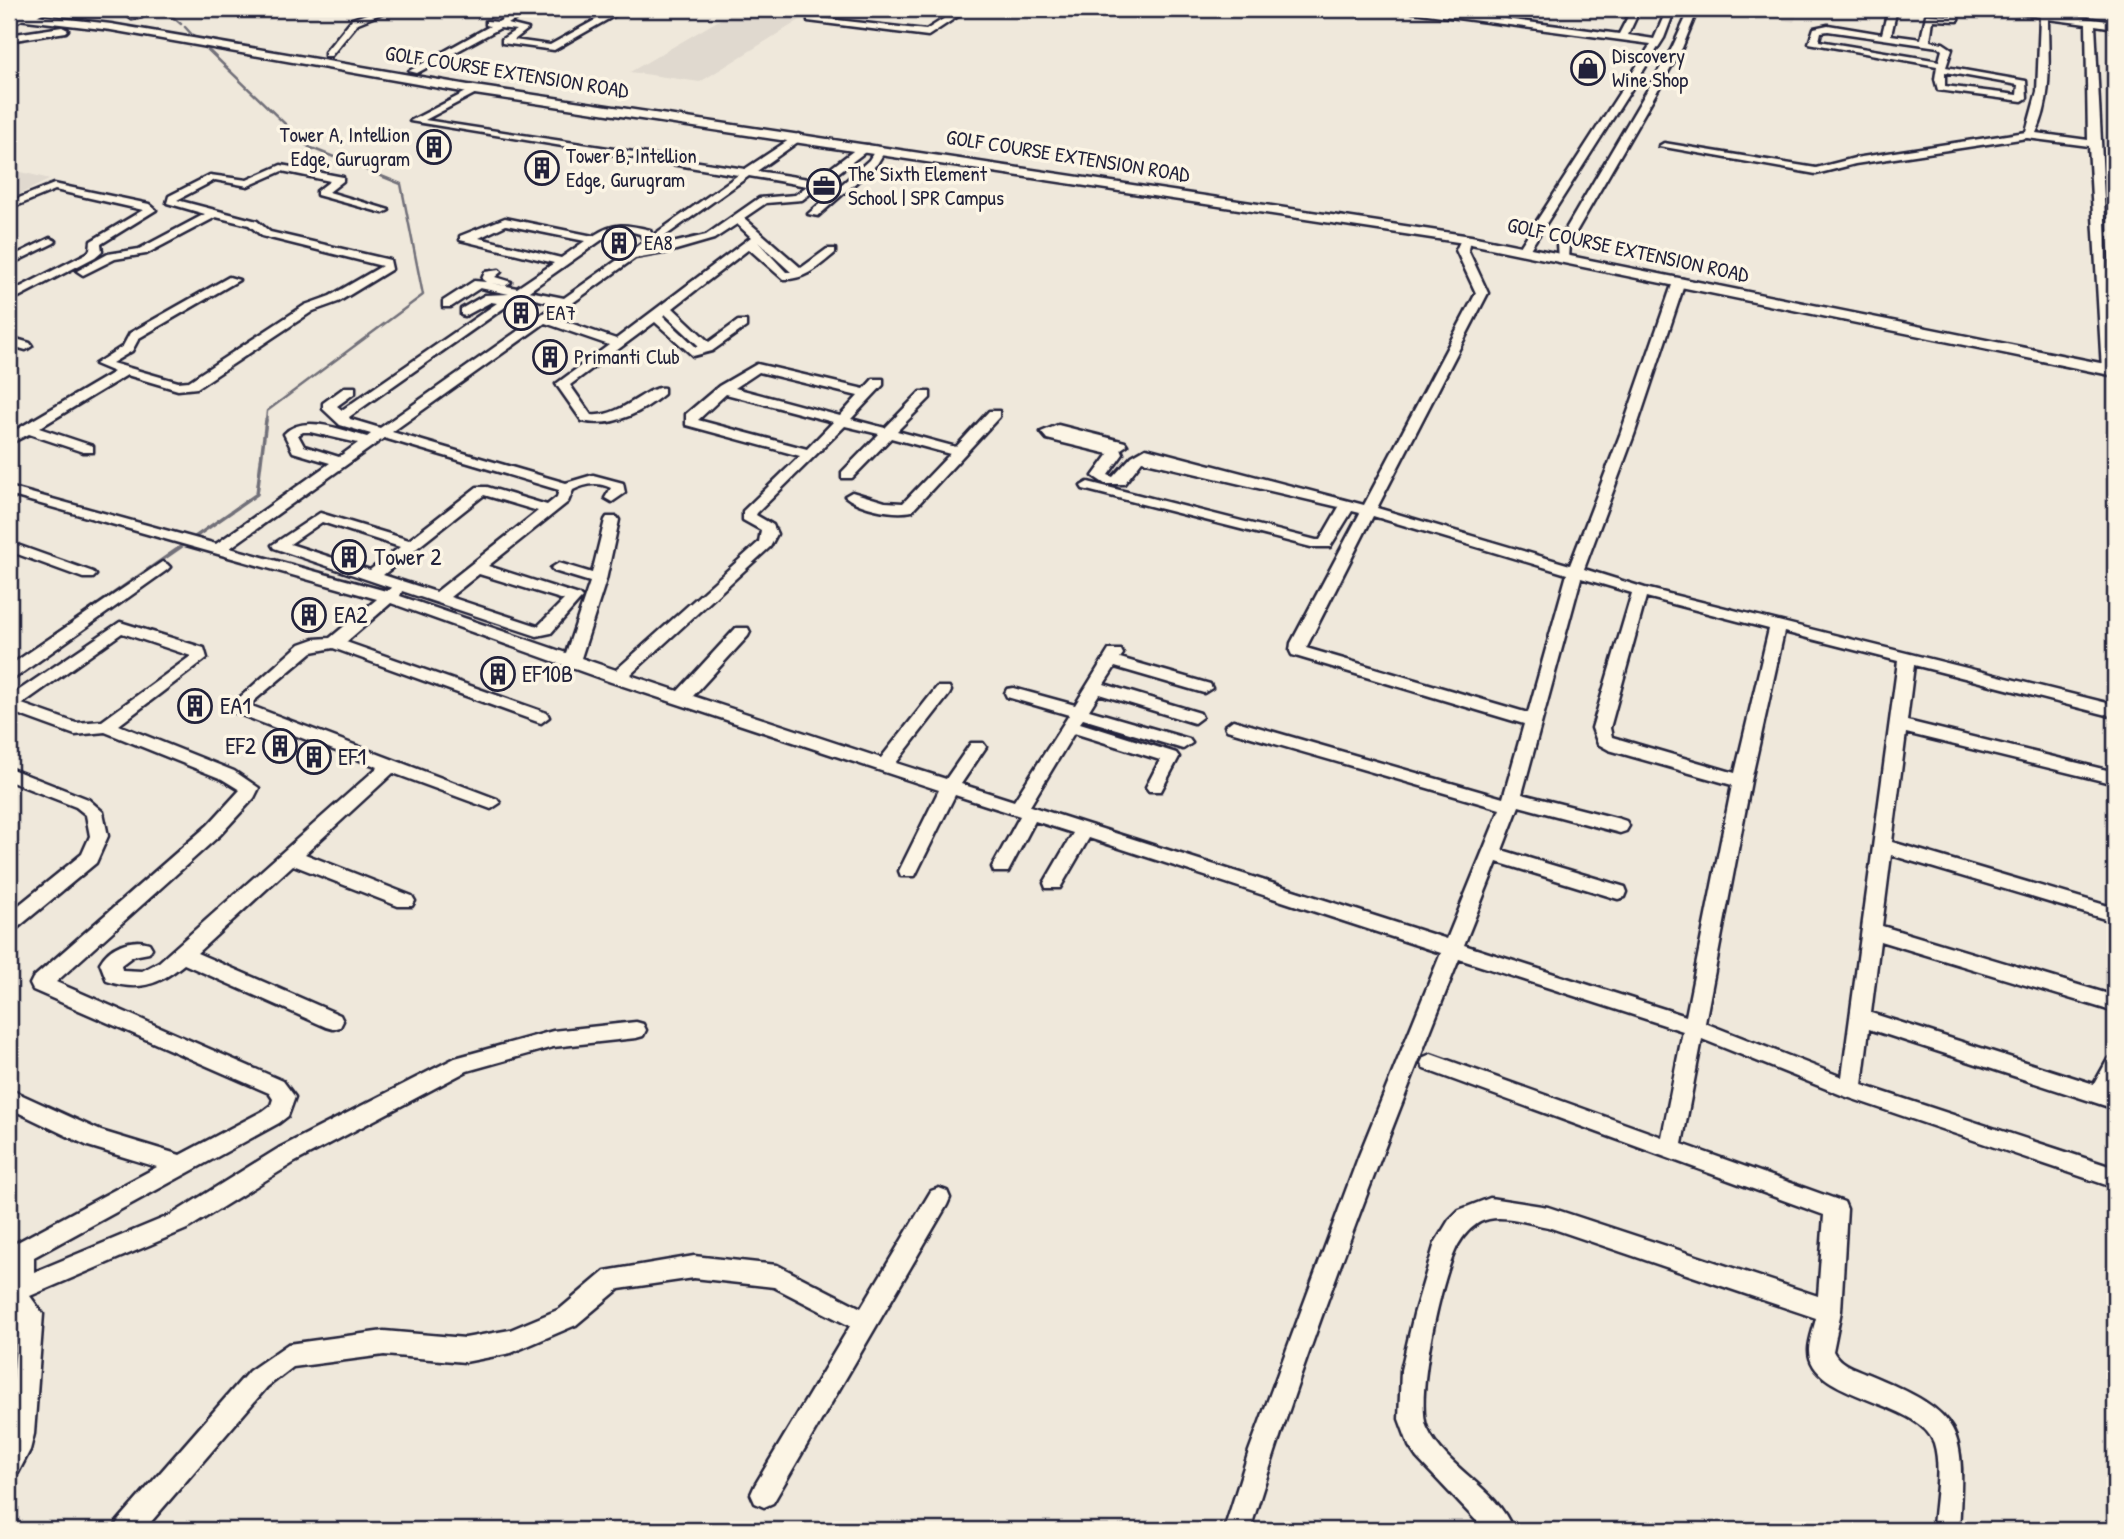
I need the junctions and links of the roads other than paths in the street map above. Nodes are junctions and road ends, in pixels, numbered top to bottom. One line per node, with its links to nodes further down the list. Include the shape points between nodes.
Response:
1 (54, 9): 18 (main road)
2 (389, 9): 33 (street, via 355,21)
3 (516, 9): 21 (street)
4 (528, 9): 21 (street)
5 (614, 9): 21 (street, via 608,12 615,13 551,48 505,41 524,29)
6 (827, 9): 7 (street, via 811,19 928,33)
7 (965, 9)
8 (1412, 9): 29 (street)
9 (1636, 9): 29 (street)
10 (1671, 9): 31 (street)
11 (1695, 9): 58 (street)
12 (1878, 9): 27 (street, via 1892,13)
13 (1955, 9): 30 (street, via 1955,19 1929,17)
14 (1998, 9): 16 (street)
15 (120, 11): 19 (main road)
16 (2033, 11): 17 (street)
17 (2044, 12): 20 (street); 37 (street, via 2042,83 2036,127)
18 (20, 15): 23 (main road, GOLF COURSE EXTENSION ROAD); 25 (main road)
19 (150, 19)
20 (2090, 22): 22 (street); 39 (street)
21 (494, 24): 35 (street)
22 (2115, 25)
23 (111, 27): 28 (main road); 36 (main road, GOLF COURSE EXTENSION ROAD)
24 (191, 27): 33 (main road)
25 (9, 32)
26 (1861, 32): 27 (street); 32 (street); 32 (street, via 1817,30 1814,43)
27 (1886, 36): 30 (street)
28 (9, 38)
29 (1622, 38): 31 (street)
30 (1924, 41): 34 (street, via 1947,49)
31 (1656, 43): 56 (street)
32 (1856, 51): 34 (street)
33 (328, 54): 35 (main road)
34 (1942, 67): 34 (street, via 2023,83 2022,98 1941,88)
35 (408, 69): 52 (main road, via 1023,158)
36 (473, 90): 38 (main road, GOLF COURSE EXTENSION ROAD); 43 (street, via 415,121)
37 (2030, 134): 39 (street); 40 (street, via 1855,161 1816,172)
38 (798, 137): 41 (main road, GOLF COURSE EXTENSION ROAD); 43 (street)
39 (2094, 144): 81 (street)
40 (1664, 146)
41 (865, 147): 42 (main road, GOLF COURSE EXTENSION ROAD); 44 (street)
42 (881, 149): 49 (street, via 873,162); 52 (main road, GOLF COURSE EXTENSION ROAD)
43 (747, 174): 44 (street); 59 (street)
44 (818, 183): 45 (street); 50 (street, via 793,200 763,200)
45 (837, 187)
46 (9, 206): 66 (street, via 41,190 60,188 150,210 95,243 92,255)
47 (383, 210): 48 (street, via 321,192 339,178 287,168 248,183 214,177 171,201)
48 (215, 213): 70 (street, via 142,252 108,258); 82 (street, via 253,223 266,234 386,262 388,267 334,299 297,314 192,385 178,386)
49 (814, 214)
50 (738, 219): 54 (street); 59 (street, via 690,244)
51 (646, 236): 53 (street, via 646,232 619,226)
52 (1473, 236): 56 (main road, GOLF COURSE EXTENSION ROAD); 109 (street, via 1462,250 1482,293)
53 (595, 240): 61 (street); 61 (street, via 505,221 465,239)
54 (753, 240): 57 (street, via 783,275 801,274); 72 (street)
55 (50, 241): 60 (street)
56 (1529, 244): 58 (main road, GOLF COURSE EXTENSION ROAD)
57 (831, 251)
58 (1562, 251): 64 (main road, GOLF COURSE EXTENSION ROAD); 81 (main road)
59 (632, 256): 68 (street)
60 (9, 262)
61 (563, 262): 65 (street)
62 (495, 272): 65 (street, via 488,279)
63 (233, 280): 82 (street, via 134,336 128,348 100,364)
64 (1679, 282): 81 (main road, GOLF COURSE EXTENSION ROAD); 117 (street)
65 (524, 288): 67 (street); 68 (street); 69 (street, via 478,284)
66 (9, 298)
67 (507, 300): 71 (street, via 489,298); 90 (street)
68 (566, 302): 73 (street)
69 (447, 304)
70 (9, 310)
71 (465, 312)
72 (660, 314): 75 (street, via 675,317); 77 (street); 78 (street)
73 (543, 318): 78 (street); 94 (street)
74 (742, 324): 80 (street)
75 (697, 337): 77 (street); 80 (street)
76 (9, 341): 79 (street)
77 (682, 342): 80 (street, via 693,352)
78 (618, 344): 86 (street, via 563,384 587,418 598,420 640,407)
79 (26, 346)
80 (708, 348)
81 (2112, 365)
82 (125, 371): 92 (street)
83 (878, 382): 87 (street)
84 (724, 389): 87 (street, via 757,368); 91 (street); 98 (street, via 695,413 691,422)
85 (350, 390): 90 (street, via 328,406)
86 (659, 391)
87 (867, 394): 91 (street)
88 (925, 395): 93 (street)
89 (994, 414): 97 (street)
90 (342, 416): 94 (street)
91 (842, 422): 93 (street); 98 (street)
92 (28, 429): 95 (street); 96 (street)
93 (887, 434): 97 (street); 101 (street)
94 (377, 438): 100 (street); 100 (street, via 310,428 291,434 298,449); 103 (street)
95 (9, 440)
96 (89, 449)
97 (960, 452): 105 (street, via 907,508)
98 (810, 454): 130 (street, via 750,511 748,517 768,528 765,544)
99 (1141, 456): 99 (street, via 1122,479 1100,476 1117,450 1140,445); 107 (street)
100 (343, 463): 113 (street)
101 (846, 475)
102 (1088, 486): 107 (street, via 1316,544 1325,544)
103 (567, 488): 106 (street, via 599,479 618,486 618,494); 108 (street, via 563,499)
104 (9, 491): 113 (street)
105 (852, 496)
106 (612, 498)
107 (1348, 505): 109 (street)
108 (549, 510): 111 (street, via 482,490); 115 (street)
109 (1368, 511): 117 (street); 141 (street, via 1298,651)
110 (612, 520): 120 (street)
111 (410, 545): 119 (street); 119 (street, via 320,517 279,545)
112 (9, 546): 118 (street)
113 (209, 548): 122 (street)
114 (162, 567): 129 (street)
115 (477, 568): 123 (street); 123 (street, via 574,598 541,631)
116 (559, 568): 120 (street)
117 (1575, 573): 121 (street); 141 (street)
118 (88, 575)
119 (372, 576): 122 (street)
120 (598, 580): 128 (street)
121 (1640, 591): 124 (street); 151 (street, via 1601,728 1604,740)
122 (395, 592): 123 (street); 126 (street); 128 (street)
123 (439, 598)
124 (1778, 626): 127 (street); 151 (street)
125 (741, 632): 135 (street)
126 (334, 643): 138 (street); 147 (street, via 306,649 237,708)
127 (1907, 657): 137 (street); 142 (street)
128 (571, 662): 130 (street)
129 (9, 674)
130 (617, 678): 135 (street)
131 (1094, 687): 132 (street, via 1113,657); 139 (street); 140 (street)
132 (1204, 688)
133 (943, 691): 148 (street)
134 (1013, 693): 140 (street)
135 (681, 699): 148 (street)
136 (9, 705): 143 (street, via 75,729); 143 (street, via 120,627 198,652 198,657)
137 (2115, 711)
138 (541, 717)
139 (1194, 717)
140 (1074, 719): 145 (street); 153 (street, via 1170,757); 156 (street)
141 (1535, 721): 154 (street)
142 (1898, 725): 150 (street); 159 (street)
143 (106, 726): 184 (street, via 250,788 214,830 40,984 282,1092 284,1103 271,1117)
144 (1233, 726): 154 (street)
145 (1183, 743)
146 (977, 747): 152 (street)
147 (390, 766): 155 (street); 161 (street)
148 (884, 766): 152 (street)
149 (9, 774): 168 (street, via 82,803 94,812 99,836 89,858)
150 (2115, 778)
151 (1742, 781): 176 (street)
152 (950, 786): 156 (street); 163 (street)
153 (1155, 787)
154 (1511, 802): 157 (street); 160 (street)
155 (491, 803)
156 (1024, 812): 158 (street); 162 (street)
157 (1620, 826)
158 (1084, 831): 164 (street); 170 (street)
159 (1882, 846): 167 (street); 169 (street)
160 (1490, 853): 165 (street); 170 (street)
161 (290, 856): 166 (street); 172 (street)
162 (1001, 867)
163 (908, 871)
164 (1053, 883)
165 (1618, 892)
166 (405, 901)
167 (2115, 915)
168 (9, 924)
169 (1872, 931): 173 (street); 174 (street)
170 (1452, 947): 176 (street); 194 (street, via 1364,1171)
171 (142, 948): 172 (street, via 125,950 116,957 110,963 114,975 141,981)
172 (181, 956): 175 (street)
173 (2115, 1004)
174 (1860, 1018): 180 (street); 182 (street)
175 (333, 1021)
176 (1696, 1028): 180 (street); 183 (street)
177 (636, 1030): 188 (street, via 553,1039 462,1064 286,1155 179,1222)
178 (1431, 1063): 183 (street)
179 (2115, 1065): 182 (street)
180 (1851, 1090): 185 (street)
181 (9, 1098): 184 (street, via 96,1139)
182 (2107, 1098)
183 (1670, 1149): 189 (street, via 1836,1209)
184 (181, 1165): 187 (street)
185 (2115, 1178)
186 (939, 1198): 190 (street)
187 (15, 1254): 188 (street)
188 (14, 1300): 191 (street, via 31,1314 21,1434)
189 (1829, 1311): 195 (street, via 1548,1217 1502,1208 1475,1210 1457,1224 1446,1243 1409,1393 1410,1421 1418,1439); 196 (street, via 1821,1351 1834,1372 1916,1410 1935,1422 1944,1435 1948,1456)
190 (867, 1323): 192 (street); 193 (street, via 776,1276 694,1267 613,1279 568,1317 511,1341 465,1350 384,1343 288,1356 258,1379)
191 (9, 1464)
192 (764, 1494)
193 (127, 1530)
194 (1237, 1530)
195 (1500, 1530)
196 (1946, 1530)

